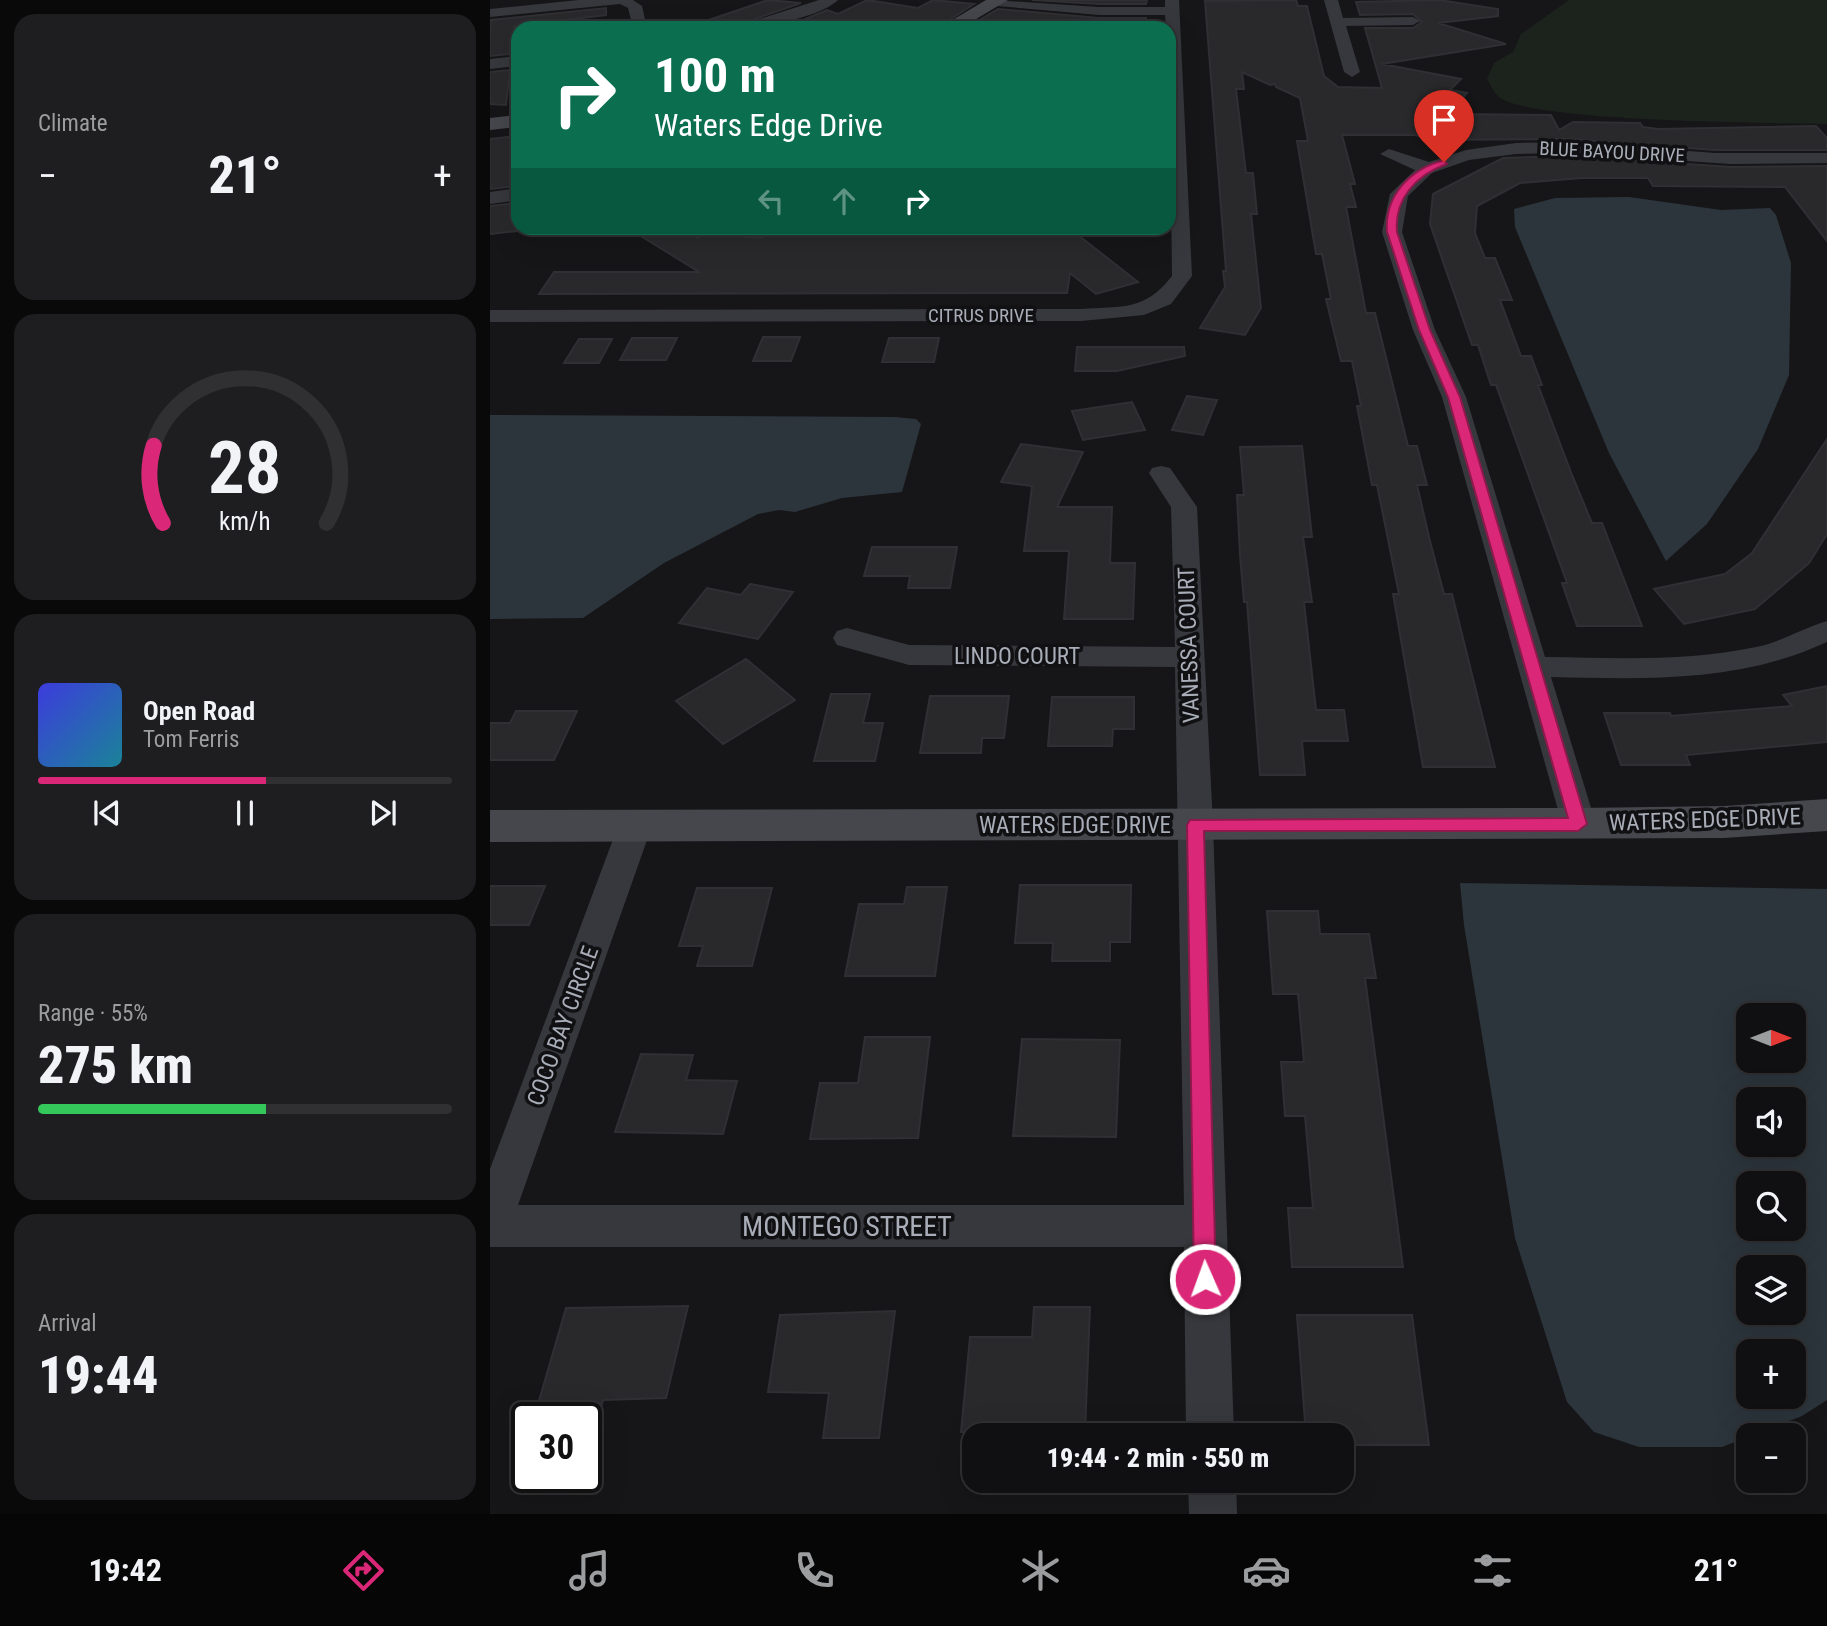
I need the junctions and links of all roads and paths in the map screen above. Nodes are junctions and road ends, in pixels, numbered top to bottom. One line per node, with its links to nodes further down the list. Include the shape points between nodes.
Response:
1 (831, 0): 7 (street)
2 (1331, 0): 10 (street)
3 (998, 1): 4 (street, via 1099,11); 8 (street)
4 (1172, 5)
5 (490, 13): 6 (street, via 622,0 635,6)
6 (638, 21)
7 (766, 21)
8 (961, 21)
9 (1413, 21): 10 (street)
10 (1337, 22): 13 (street)
11 (511, 62): 12 (street)
12 (490, 64)
13 (1352, 72)
14 (511, 122): 15 (street)
15 (490, 124)
16 (1389, 154): 18 (street)
17 (1827, 158): 18 (street, BLUE BAYOU DRIVE, via 1712,158 1550,146 1510,148)
18 (1427, 168): 27 (street, BLUE BAYOU DRIVE, via 1401,191 1391,217 1392,232 1424,330 1454,397)
19 (511, 195): 20 (street)
20 (490, 198)
21 (1176, 225): 22 (street, CITRUS DRIVE, via 1182,276 1164,300 1137,311)
22 (490, 316)
23 (1161, 473): 26 (street, VANESSA COURT, via 1184,507)
24 (1827, 631): 27 (street, via 1795,648 1693,668)
25 (847, 638): 26 (street, LINDO COURT, via 909,655)
26 (1189, 657): 30 (street, VANESSA COURT)
27 (1533, 667): 29 (street, BLUE BAYOU DRIVE)
28 (1827, 815): 29 (street, WATERS EDGE DRIVE)
29 (1578, 824): 30 (street, WATERS EDGE DRIVE)
30 (1196, 825): 32 (street, WATERS EDGE DRIVE); 34 (street)
31 (490, 826): 32 (street, WATERS EDGE DRIVE)
32 (635, 826): 33 (street, COCO BAY CIRCLE)
33 (490, 1226): 34 (street, MONTEGO STREET)
34 (1204, 1226): 35 (street)
35 (1210, 1423)
36 (1212, 1493): 37 (street)
37 (1213, 1514)

